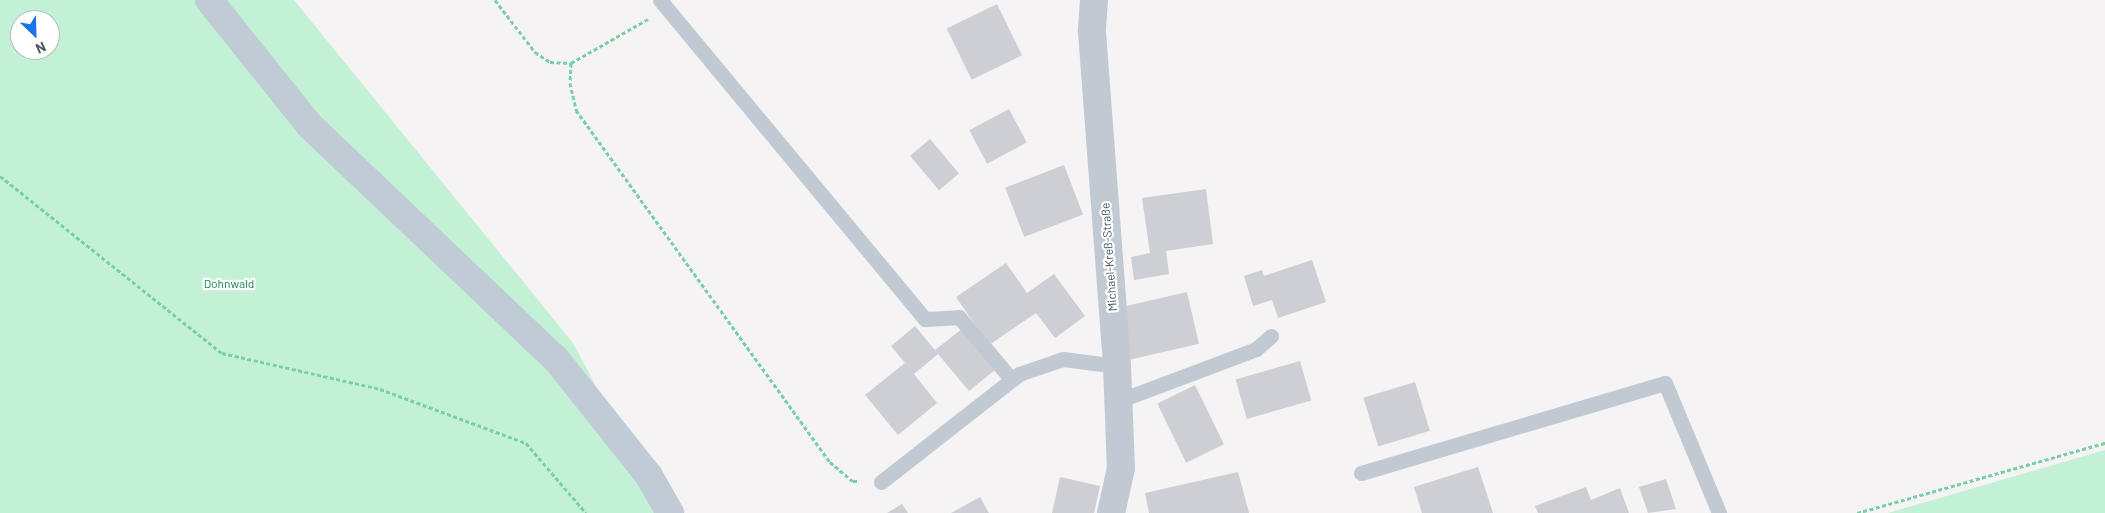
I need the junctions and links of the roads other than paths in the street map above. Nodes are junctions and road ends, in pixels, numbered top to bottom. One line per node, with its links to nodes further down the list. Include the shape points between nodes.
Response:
1 (209, 0): 10 (street, via 309,125 556,359 648,476)
2 (1094, 0): 5 (street, Michael-Kreß-Straße, via 1092,32)
3 (663, 4): 6 (lane, via 925,319 959,317)
4 (1271, 336): 7 (lane, via 1256,349)
5 (1117, 366): 6 (lane, via 1063,358); 7 (street, Michael-Kreß-Straße)
6 (1012, 379): 9 (lane)
7 (1118, 401): 11 (street, Michael-Kreß-Straße, via 1121,468)
8 (1361, 473): 12 (lane, via 1665,383)
9 (881, 482)
10 (670, 513)
11 (1112, 513)
12 (1719, 513)

